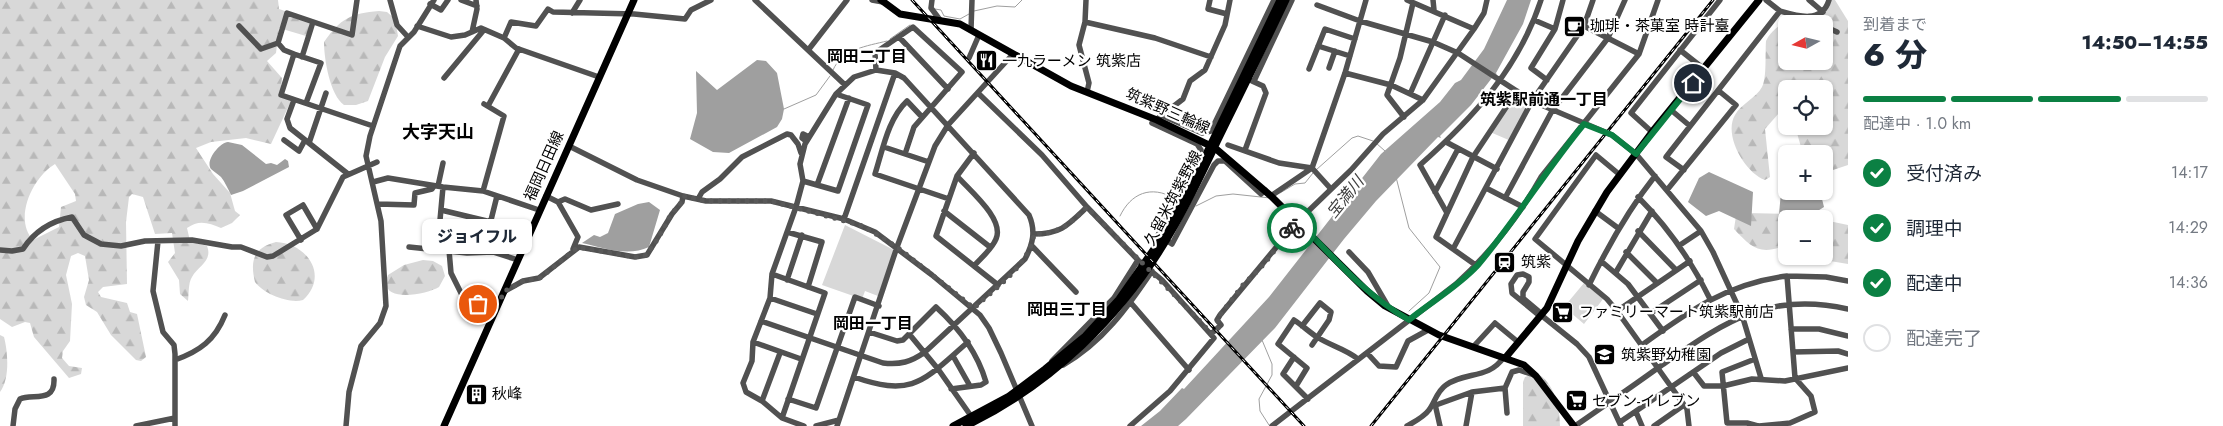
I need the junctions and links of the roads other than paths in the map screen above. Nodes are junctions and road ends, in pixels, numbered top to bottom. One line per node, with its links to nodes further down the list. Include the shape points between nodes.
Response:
1 (357, 0): 52 (street, via 352,36)
2 (390, 0): 68 (street, via 397,25)
3 (448, 0): 35 (street, via 441,10)
4 (461, 0): 36 (street)
5 (580, 0): 42 (street)
6 (634, 0): 43 (main road, 福岡日田線)
7 (711, 0): 43 (street, via 691,10 685,19)
8 (755, 0): 37 (street)
9 (847, 0): 76 (street)
10 (872, 0): 33 (street)
11 (932, 0): 49 (street, via 931,8)
12 (972, 0): 60 (street)
13 (1086, 0): 53 (street)
14 (1210, 0): 44 (street, via 1208,9)
15 (1230, 0): 44 (street)
16 (1274, 0): 119 (street, via 1211,131 1202,133)
17 (1280, 0): 95 (main road, 久留米筑紫野線)
18 (1286, 0): 95 (main road, 久留米筑紫野線)
19 (1292, 0): 95 (street)
20 (1366, 0): 51 (street)
21 (1433, 0): 39 (street)
22 (1487, 0): 58 (street, via 1484,13)
23 (1541, 0): 50 (street)
24 (1563, 0): 59 (street)
25 (1593, 0): 56 (street)
26 (1625, 0): 70 (street)
27 (1658, 0): 82 (street)
28 (1720, 0): 77 (street)
29 (1759, 0): 89 (main road)
30 (1766, 0): 40 (street)
31 (1809, 0): 41 (street)
32 (1829, 0): 41 (street)
33 (882, 1): 48 (main road, 筑紫野三輪線, via 900,14)
34 (1410, 1): 39 (street); 66 (street)
35 (432, 2): 55 (street)
36 (476, 3): 63 (street)
37 (763, 3): 76 (street)
38 (1318, 5): 51 (street)
39 (1434, 10): 45 (street)
40 (1780, 11): 46 (street); 102 (street)
41 (1822, 12): 47 (street)
42 (572, 13): 43 (street); 69 (street, via 548,9 536,26 511,22)
43 (626, 14): 93 (main road, 福岡日田線)
44 (1227, 14): 85 (street)
45 (1445, 15): 58 (street); 72 (street)
46 (1795, 15)
47 (1814, 15)
48 (914, 18): 49 (main road, 筑紫野三輪線); 57 (street)
49 (940, 20): 60 (main road, 筑紫野三輪線)
50 (1534, 20): 59 (street); 96 (street, via 1526,39)
51 (1360, 21): 66 (street); 71 (street)
52 (313, 22): 73 (street, via 287,13); 84 (street)
53 (1085, 22): 85 (street, via 1155,38); 103 (street, via 1079,45 1089,82)
54 (239, 26): 73 (street, via 262,49)
55 (417, 26): 63 (street, via 451,37); 68 (street)
56 (1584, 26): 70 (street); 97 (street)
57 (913, 27): 67 (street); 100 (street, via 962,72)
58 (1474, 29): 79 (street)
59 (1555, 29): 97 (street, via 1531,68)
60 (971, 30): 65 (main road, 筑紫野三輪線)
61 (1833, 30): 64 (street)
62 (483, 31): 63 (street, via 481,28); 69 (street); 94 (street)
63 (472, 32)
64 (1837, 32)
65 (979, 35): 81 (main road, 筑紫野三輪線); 86 (street)
66 (1404, 35): 72 (street); 99 (street)
67 (899, 37): 90 (street, via 875,53); 100 (street)
68 (408, 38): 122 (street, via 394,59)
69 (504, 38): 75 (street)
70 (1608, 38): 82 (street); 116 (street)
71 (1355, 39): 74 (street, via 1325,29); 83 (street)
72 (1433, 42): 79 (street); 107 (street)
73 (278, 43): 80 (street)
74 (1318, 46): 78 (street); 88 (street)
75 (519, 49): 93 (street); 156 (street, via 486,105 504,116)
76 (809, 49): 98 (street)
77 (1680, 50): 89 (street); 124 (street, via 1631,114)
78 (1334, 51): 83 (street); 87 (street)
79 (1458, 53): 96 (street); 110 (street)
80 (294, 54): 84 (street); 109 (street, via 281,95)
81 (1013, 54): 103 (main road, 筑紫野三輪線); 105 (street)
82 (1639, 54): 120 (street)
83 (1350, 56): 92 (street)
84 (302, 57): 112 (street, via 321,63)
85 (1211, 57): 119 (street, via 1205,70 1188,84 1183,99)
86 (969, 58)
87 (1329, 68)
88 (1309, 69)
89 (1704, 69): 115 (main road)
90 (876, 70): 91 (street); 98 (street, via 862,73)
91 (895, 73): 113 (street, via 912,84); 181 (street)
92 (1346, 73): 99 (street); 143 (street)
93 (599, 77): 129 (main road, 福岡日田線)
94 (444, 78)
95 (1249, 79): 130 (main road, 久留米筑紫野線); 133 (street, via 1263,86 1266,93)
96 (1499, 80): 101 (street); 127 (street, via 1464,125)
97 (1547, 80): 111 (street)
98 (844, 84): 106 (street)
99 (1391, 85): 107 (street); 118 (street, via 1387,96)
100 (948, 89): 113 (street)
101 (1517, 91): 111 (street); 138 (street)
102 (1719, 91): 123 (street); 145 (street, via 1736,105)
103 (1087, 92): 119 (main road, 筑紫野三輪線)
104 (326, 93): 114 (street)
105 (978, 93): 121 (street); 173 (street, via 1042,155)
106 (836, 94): 108 (street); 134 (street)
107 (1410, 94): 110 (street)
108 (849, 98): 152 (street); 152 (street, via 868,105 838,191)
109 (294, 100): 112 (street); 126 (street, via 287,123)
110 (1423, 100): 118 (street)
111 (1532, 101): 116 (street); 144 (street)
112 (306, 104): 114 (street)
113 (931, 106): 117 (street); 121 (street)
114 (320, 109): 122 (street); 126 (street)
115 (1671, 110): 123 (street); 124 (main road)
116 (1552, 111): 120 (street); 166 (street)
117 (922, 117): 131 (street, via 908,100 893,120); 136 (street, via 914,127)
118 (1404, 117): 158 (street, via 1383,134)
119 (1160, 118): 130 (main road, 筑紫野三輪線); 157 (street, via 1152,123 1197,144 1201,150 1158,235 1172,244 1218,161 1225,161 1261,194)
120 (1584, 124): 137 (street, via 1612,135); 174 (street, via 1541,177)
121 (948, 125): 135 (street); 141 (street)
122 (373, 126): 142 (street, via 366,156)
123 (1690, 126): 145 (street, via 1666,157)
124 (1652, 132): 137 (main road)
125 (284, 140): 126 (street, via 299,151)
126 (307, 141): 146 (street)
127 (1446, 142): 132 (street); 160 (street, via 1420,165)
128 (1228, 145): 133 (street)
129 (569, 146): 162 (main road, 福岡日田線); 163 (street, via 637,180)
130 (1213, 146): 157 (main road, 筑紫野三輪線); 243 (main road, 久留米筑紫野線, via 1186,200)
131 (884, 147): 136 (street); 155 (street, via 875,174)
132 (1458, 149): 138 (street); 160 (street)
133 (1245, 150): 143 (street, via 1280,164)
134 (801, 153): 150 (street); 167 (street, via 798,144 787,134 742,157)
135 (974, 153): 148 (street); 189 (street, via 1029,215)
136 (905, 154): 141 (street)
137 (1636, 154): 147 (main road); 149 (street)
138 (1474, 157): 144 (street); 180 (street)
139 (377, 162): 142 (street)
140 (443, 162): 153 (street)
141 (928, 162): 155 (street)
142 (368, 165): 146 (street); 151 (street)
143 (1312, 168): 158 (street); 164 (street)
144 (1497, 169): 154 (street)
145 (1684, 170): 159 (street)
146 (348, 174): 185 (street, via 340,182)
147 (1620, 175): 179 (main road); 211 (street, via 1596,155 1535,239)
148 (957, 176): 168 (street); 197 (street, via 994,218 998,234)
149 (1655, 176): 159 (street); 165 (street)
150 (803, 181): 152 (street); 172 (street)
151 (373, 182): 153 (street, via 388,178); 170 (street)
152 (816, 185)
153 (438, 186): 156 (street); 170 (street, via 415,193 414,205); 175 (street)
154 (1486, 188): 166 (street); 198 (street)
155 (919, 189): 168 (street); 196 (street)
156 (483, 190): 161 (street)
157 (1265, 190): 164 (main road, 筑紫野三輪線)
158 (1331, 190): 182 (street)
159 (1668, 190): 187 (street)
160 (1435, 192): 180 (street)
161 (497, 196): 176 (street); 183 (street)
162 (546, 196): 169 (street); 176 (main road, 福岡日田線)
163 (684, 196): 167 (street); 201 (street, via 643,257 578,247)
164 (1271, 196): 182 (main road, 筑紫野三輪線)
165 (1638, 197): 177 (street); 184 (street)
166 (1505, 198): 174 (street)
167 (698, 199): 172 (street, via 771,201)
168 (948, 199): 178 (street)
169 (558, 202): 171 (street, via 565,199 592,210); 201 (street, via 578,237)
170 (378, 204): 316 (street, via 386,306 380,323 361,346 349,392)
171 (618, 204)
172 (796, 207): 181 (street); 188 (street)
173 (1087, 207): 189 (street, via 1064,228 1053,233); 206 (street)
174 (1522, 207): 210 (street)
175 (441, 210): 183 (street); 200 (street)
176 (539, 210): 205 (main road, 福岡日田線)
177 (1652, 210): 186 (street); 193 (street)
178 (944, 211): 197 (street); 209 (street, via 936,236)
179 (1595, 211): 184 (street); 211 (main road)
180 (1446, 213): 198 (street, via 1436,237)
181 (844, 219): 196 (street, via 875,232)
182 (1298, 221): 235 (main road, 筑紫野三輪線, via 1367,291); 252 (street, via 1220,315 1217,320 1221,325)
183 (491, 222): 202 (street)
184 (1618, 228): 207 (street)
185 (317, 229): 191 (street); 191 (street, via 303,205 286,214)
186 (1638, 231): 204 (street); 212 (street)
187 (1701, 231): 193 (street); 224 (street)
188 (787, 232): 190 (street); 215 (street)
189 (1034, 234): 194 (street)
190 (802, 235): 217 (street); 223 (street, via 822,242)
191 (301, 240): 192 (street, via 267,257 241,247 192,240)
192 (158, 241): 199 (street, via 121,246 101,244 84,235 72,217 33,233 23,249); 276 (street, via 153,291 163,332 174,345)
193 (1680, 245): 208 (street)
194 (1032, 246): 221 (street, via 1025,259); 226 (street)
195 (409, 247): 200 (street)
196 (897, 247): 233 (street); 234 (street)
197 (990, 247): 209 (street)
198 (1453, 249): 210 (street)
199 (0, 250)
200 (447, 250): 202 (street); 230 (street, via 451,273 465,301 465,308)
201 (573, 250): 225 (street, via 540,278 523,281)
202 (493, 252): 205 (street)
203 (1348, 252): 235 (street, via 1368,272)
204 (1626, 252): 214 (street); 220 (street)
205 (518, 260): 225 (main road, 福岡日田線)
206 (1138, 260): 213 (street); 282 (street, via 1114,298)
207 (1601, 261): 214 (street); 222 (street)
208 (1690, 261): 212 (street); 218 (street)
209 (974, 266): 221 (street)
210 (1477, 266): 244 (street)
211 (1567, 266): 222 (street); 241 (main road)
212 (1676, 270): 220 (street)
213 (1152, 271): 231 (street); 252 (street)
214 (1616, 272): 227 (street)
215 (772, 274): 217 (street); 228 (street)
216 (1787, 276): 219 (street); 224 (street); 232 (street)
217 (787, 280): 223 (street)
218 (1701, 280): 229 (street); 238 (street)
219 (1848, 281)
220 (1657, 283): 227 (street)
221 (998, 285): 234 (street)
222 (1590, 285): 237 (street)
223 (808, 287): 239 (street, via 825,293)
224 (1732, 289): 229 (street); 242 (street)
225 (505, 291): 230 (main road, 福岡日田線)
226 (1076, 292)
227 (1639, 296): 237 (street); 238 (street)
228 (770, 298): 239 (street); 245 (street)
229 (1710, 299): 250 (street)
230 (499, 302): 317 (main road, 福岡日田線)
231 (1131, 303): 278 (street, via 1088,349); 283 (street)
232 (1790, 304): 236 (street); 242 (street); 248 (street)
233 (879, 306): 251 (street); 263 (street, via 855,297)
234 (974, 308): 246 (street); 297 (street, via 989,328)
235 (1389, 308): 244 (main road, 筑紫野三輪線)
236 (1848, 309)
237 (1617, 311): 262 (street)
238 (1651, 313): 250 (street)
239 (817, 314): 255 (street)
240 (225, 315): 276 (street, via 211,340)
241 (1541, 315): 241 (street, via 1512,293 1511,284 1517,275 1529,277 1523,298); 260 (main road); 301 (street, via 1588,357)
242 (1742, 315): 257 (street); 279 (street)
243 (1106, 319): 278 (main road, 久留米筑紫野線); 282 (main road, 久留米筑紫野線)
244 (1409, 320): 249 (main road, 筑紫野三輪線); 277 (street)
245 (761, 322): 255 (street); 258 (street)
246 (955, 325): 253 (street, via 936,307); 259 (street); 265 (street)
247 (1302, 326): 256 (street); 256 (street, via 1320,303 1330,310 1331,317); 272 (street, via 1294,320 1278,344)
248 (1791, 329): 254 (street, via 1819,329); 266 (street)
249 (1428, 330): 264 (main road, 筑紫野三輪線); 269 (street, via 1408,341 1396,367 1379,366)
250 (1663, 330): 262 (street)
251 (869, 332): 253 (street, via 897,342); 268 (street)
252 (1212, 334): 283 (street, via 1214,338)
253 (910, 335): 265 (street)
254 (1848, 336)
255 (809, 337): 263 (street); 274 (street)
256 (1317, 337): 261 (street); 277 (street, via 1348,351)
257 (1749, 339): 275 (street); 284 (street)
258 (753, 342): 267 (street); 300 (street, via 752,361 743,387)
259 (968, 342): 271 (street); 290 (street, via 986,382)
260 (1518, 342): 264 (street, via 1494,323); 273 (main road)
261 (1312, 345)
262 (1642, 345): 279 (street)
263 (837, 347): 268 (street); 299 (street, via 816,408)
264 (1474, 347): 273 (main road, 筑紫野三輪線)
265 (925, 352): 268 (street, via 912,361 895,364); 281 (street)
266 (1793, 352): 270 (street, via 1838,351); 288 (street)
267 (780, 353): 274 (street); 300 (street)
268 (861, 354): 286 (street)
269 (1368, 354)
270 (1848, 354)
271 (952, 356): 281 (street); 290 (street)
272 (1294, 357): 291 (street, via 1306,368); 291 (street, via 1283,374)
273 (1505, 357): 285 (main road, 筑紫野三輪線, via 1524,365); 302 (street, via 1485,373 1445,385 1438,392)
274 (801, 359): 299 (street)
275 (1755, 359): 287 (street); 292 (street, via 1722,372)
276 (175, 360): 307 (street)
277 (1358, 360): 298 (street)
278 (1060, 367): 297 (main road, 久留米筑紫野線)
279 (1658, 368): 293 (street); 301 (street)
280 (1848, 368): 288 (street)
281 (938, 369): 286 (street, via 919,382 900,387 877,385); 295 (street)
282 (1045, 369): 297 (main road, 久留米筑紫野線)
283 (1189, 370): 323 (street)
284 (1694, 373): 292 (street, via 1704,386); 293 (street)
285 (1536, 376): 294 (street, via 1519,370 1512,372); 328 (main road, 筑紫野三輪線)
286 (854, 377): 309 (street)
287 (1761, 378): 288 (street, via 1785,382); 292 (street)
288 (1795, 378): 332 (street, via 1811,396 1815,412 1790,423)
289 (54, 379): 313 (street, via 52,389 42,398 20,399)
290 (970, 386): 295 (street)
291 (1296, 386): 298 (street)
292 (1723, 386): 312 (street)
293 (1672, 387): 303 (street); 304 (street)
294 (1505, 388): 296 (street); 305 (street)
295 (951, 389): 306 (street)
296 (1472, 392): 302 (street); 327 (street)
297 (1018, 393): 306 (main road, 久留米筑紫野線); 321 (main road, 久留米筑紫野線); 322 (street)
298 (1308, 398): 310 (street)
299 (788, 399): 308 (street)
300 (762, 401): 308 (street)
301 (1610, 401): 311 (street); 328 (street)
302 (1435, 404): 325 (street); 326 (street)
303 (1684, 405): 330 (street); 331 (street)
304 (1636, 412): 311 (street); 329 (street)
305 (1507, 413)
306 (971, 416): 320 (main road, 久留米筑紫野線)
307 (175, 418): 314 (street); 315 (street)
308 (782, 418): 318 (street)
309 (838, 423): 319 (street)
310 (1280, 424): 324 (street)
311 (1620, 424)
312 (1727, 424): 332 (street)
313 (13, 426)
314 (136, 426)
315 (175, 426)
316 (346, 426)
317 (444, 426)
318 (804, 426)
319 (816, 426)
320 (953, 426)
321 (966, 426)
322 (1032, 426)
323 (1130, 426)
324 (1272, 426)
325 (1407, 426)
326 (1440, 426)
327 (1466, 426)
328 (1574, 426)
329 (1642, 426)
330 (1654, 426)
331 (1690, 426)
332 (1758, 426)

